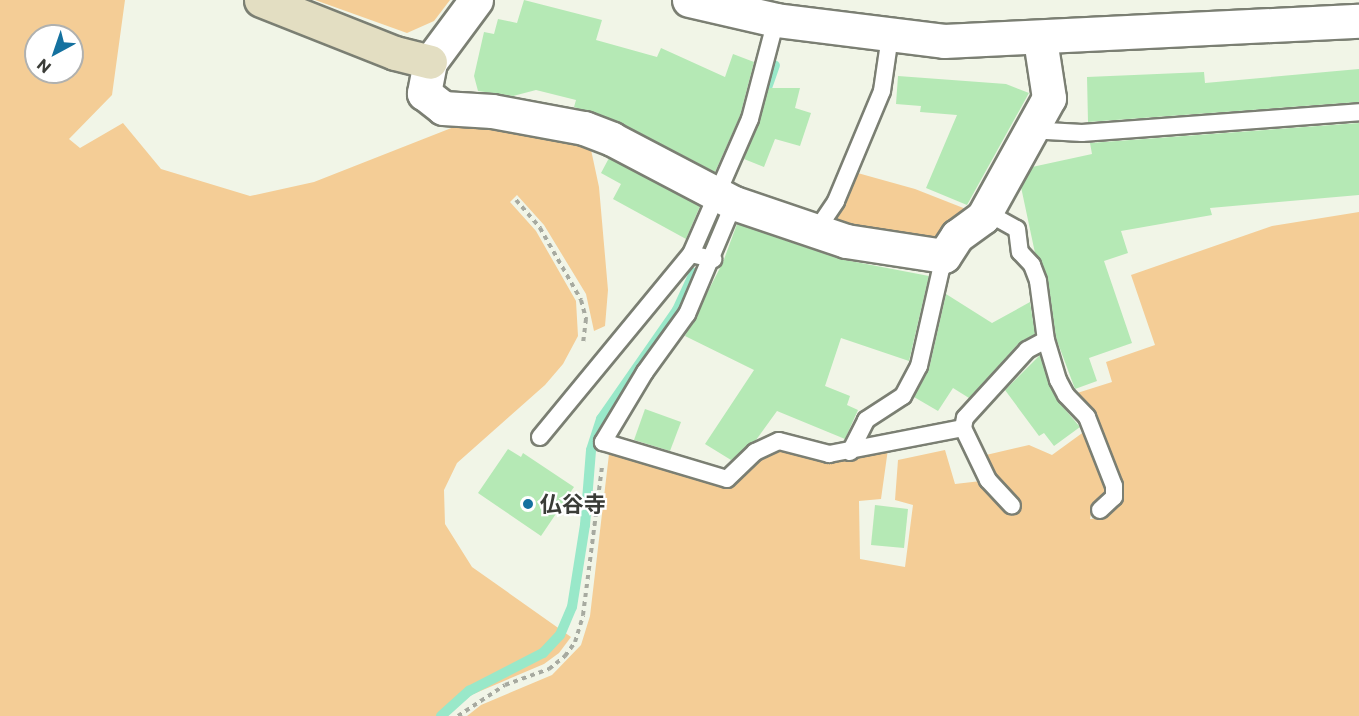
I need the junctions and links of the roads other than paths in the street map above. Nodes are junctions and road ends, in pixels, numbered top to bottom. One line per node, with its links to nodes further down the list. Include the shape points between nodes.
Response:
1 (261, 0): 8 (street, via 395,53)
2 (476, 0): 8 (street)
3 (689, 0): 4 (street)
4 (776, 20): 6 (street); 11 (lane)
5 (1359, 21): 7 (street)
6 (890, 36): 7 (street, via 944,41); 13 (lane, via 882,91 836,201)
7 (1040, 39): 10 (street, via 1049,98)
8 (430, 62): 11 (street, via 424,93 443,108 492,111 584,128)
9 (1359, 112): 10 (lane, via 1082,133)
10 (1029, 130): 12 (street)
11 (725, 198): 13 (street); 14 (lane); 16 (lane)
12 (986, 212): 15 (street, via 957,236); 17 (lane, via 1017,229 1020,252 1032,265 1038,281)
13 (816, 231): 15 (street, via 846,241)
14 (691, 254): 16 (lane); 19 (lane)
15 (945, 256): 20 (lane, via 919,366 903,396 866,420)
16 (713, 259): 20 (lane, via 687,314 645,372 603,442 727,478 755,452 779,441 829,454)
17 (1046, 340): 18 (lane, via 1027,350 965,418); 22 (lane, via 1058,380 1087,417 1114,486 1114,497)
18 (963, 428): 20 (lane); 21 (lane, via 988,480)
19 (540, 437)
20 (850, 452)
21 (1012, 506)
22 (1100, 510)

